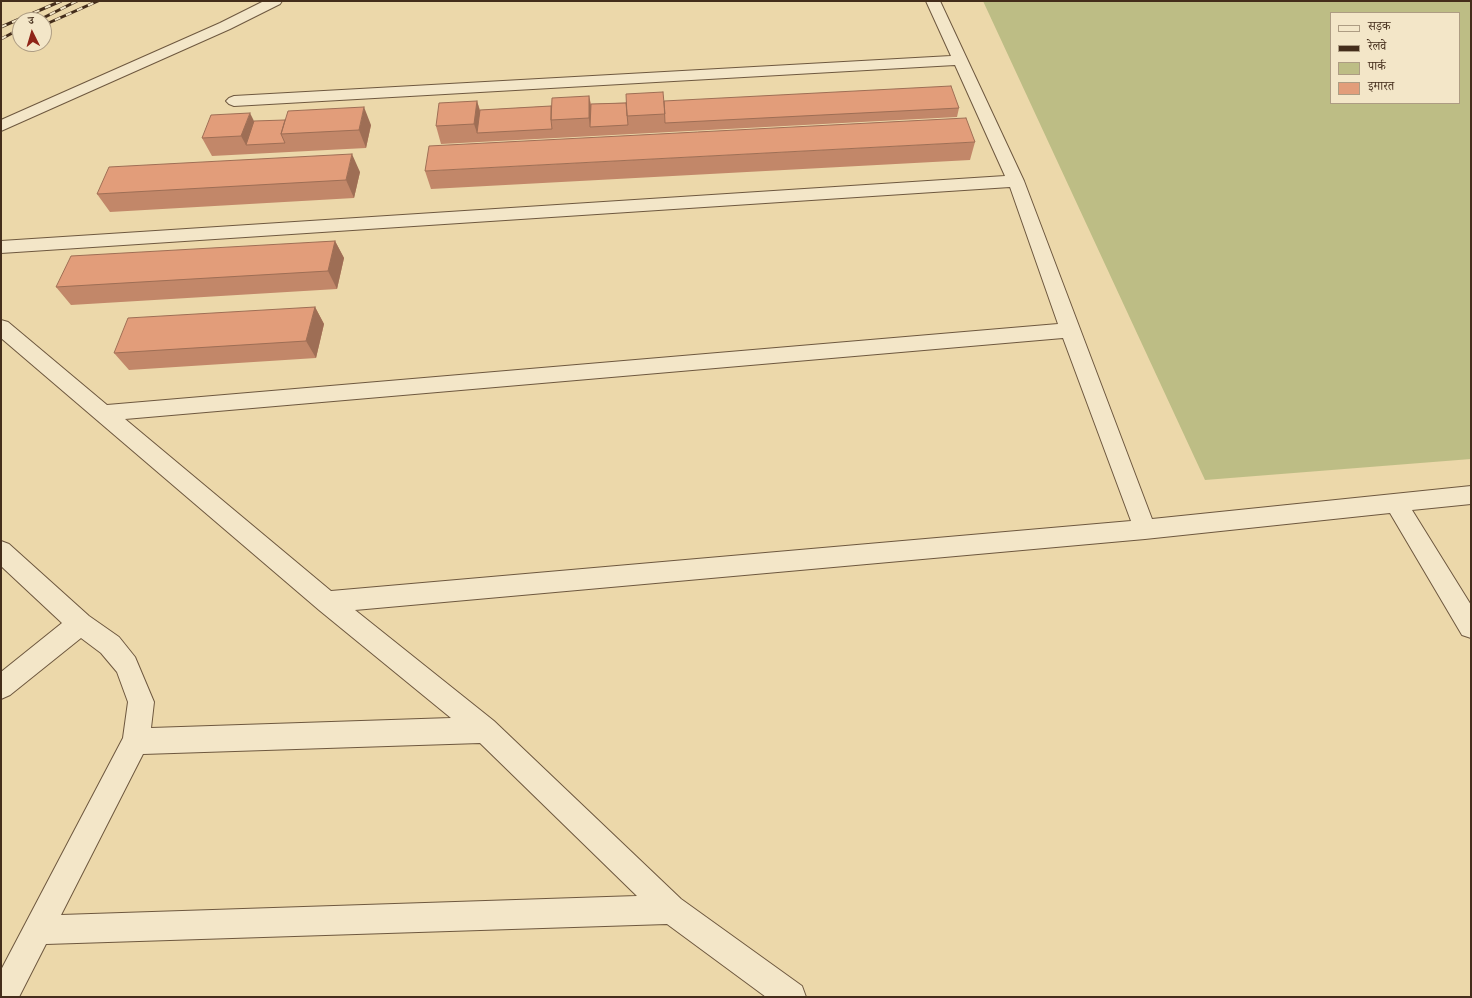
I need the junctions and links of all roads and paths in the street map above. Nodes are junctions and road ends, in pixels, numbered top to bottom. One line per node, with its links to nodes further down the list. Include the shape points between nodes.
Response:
1 (275, 1): 5 (street)
2 (933, 1): 3 (street)
3 (959, 60): 4 (street); 6 (street)
4 (234, 101)
5 (1, 126)
6 (1016, 181): 7 (street); 9 (street)
7 (1, 247)
8 (1, 327): 10 (street)
9 (1070, 330): 10 (street); 13 (street)
10 (103, 413): 15 (street)
11 (1471, 495): 12 (street)
12 (1395, 502): 13 (street); 17 (street)
13 (1145, 529): 15 (street)
14 (1, 551): 16 (street)
15 (328, 602): 19 (street)
16 (80, 624): 18 (street); 20 (street, via 110,645 126,665 141,702)
17 (1471, 627)
18 (1, 687)
19 (485, 730): 20 (street); 21 (street)
20 (136, 741): 22 (street)
21 (671, 909): 22 (street); 24 (street)
22 (39, 930): 23 (street)
23 (3, 997)
24 (791, 997)

